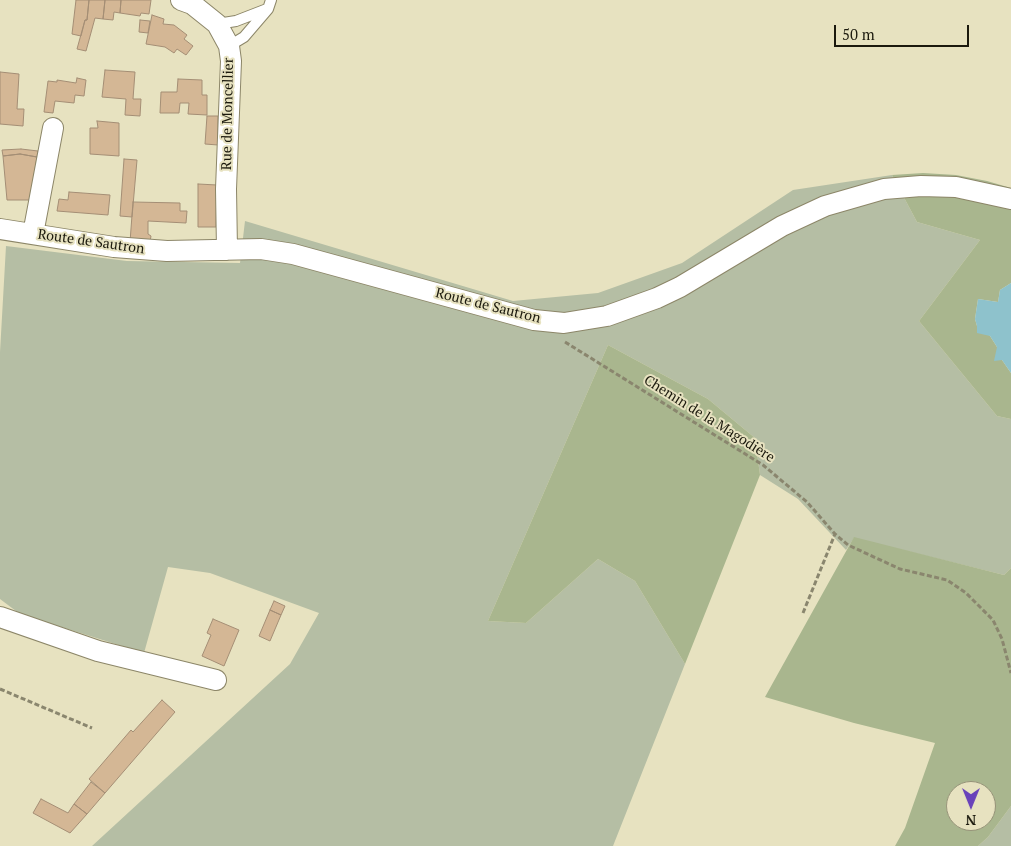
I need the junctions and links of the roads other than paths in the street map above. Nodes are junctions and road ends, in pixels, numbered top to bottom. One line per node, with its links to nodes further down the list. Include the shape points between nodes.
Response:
1 (181, 0): 3 (street, Rue de Moncellier, via 192,4)
2 (269, 4): 3 (lane, via 236,21); 4 (lane, via 244,37)
3 (217, 24): 4 (street, Rue de Moncellier)
4 (229, 46): 9 (street, Rue de Moncellier)
5 (54, 128): 8 (street)
6 (1011, 199): 9 (street, Route de Sautron, via 956,187 921,186 876,191 824,206 782,226 657,298 606,316 564,323 534,320 293,254 261,249)
7 (0, 229): 8 (street, Route de Sautron)
8 (33, 234): 9 (street, Route de Sautron, via 114,247 167,251)
9 (227, 250)
10 (0, 617): 11 (street, via 98,650)
11 (216, 680)

